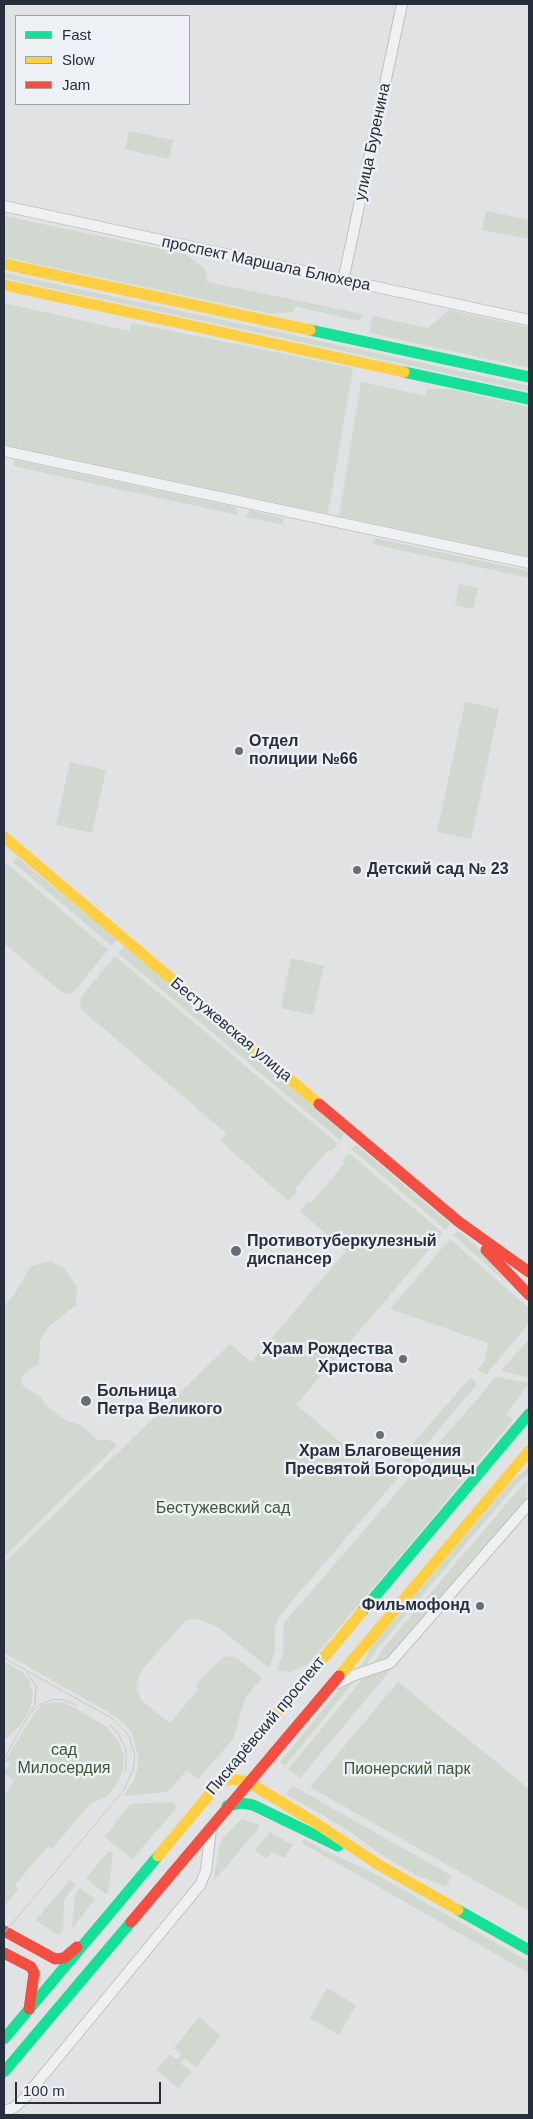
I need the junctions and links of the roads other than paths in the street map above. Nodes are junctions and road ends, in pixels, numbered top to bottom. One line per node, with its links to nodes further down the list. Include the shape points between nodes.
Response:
1 (402, 4): 4 (street, улица Буренина)
2 (4, 206): 4 (street, проспект Маршала Блюхера)
3 (4, 264): 7 (main road)
4 (343, 281): 6 (street, проспект Маршала Блюхера)
5 (4, 285): 8 (main road)
6 (529, 320)
7 (529, 377)
8 (529, 399)
9 (4, 451): 10 (street)
10 (529, 563)
11 (4, 837): 12 (main road, Бестужевская улица)
12 (458, 1222): 13 (main road, Бестужевская улица); 14 (main road, Бестужевская улица)
13 (529, 1272)
14 (529, 1295)
15 (529, 1414): 19 (main road, Пискарёвский проспект)
16 (529, 1451): 18 (main road, Пискарёвский проспект)
17 (529, 1504): 18 (street, via 390,1663)
18 (328, 1688): 20 (main road, Пискарёвский проспект)
19 (220, 1781): 20 (main road); 25 (main road, Пискарёвский проспект)
20 (248, 1782): 21 (main road, Пискарёвский проспект); 23 (main road)
21 (227, 1806): 22 (main road, Пискарёвский проспект); 23 (main road, via 246,1803 260,1807)
22 (212, 1824): 30 (main road, Пискарёвский проспект); 31 (street, via 206,1871 200,1885 22,2101)
23 (379, 1865): 26 (main road)
24 (4, 1931): 25 (main road, via 55,1959 64,1958)
25 (86, 1940): 28 (main road, Пискарёвский проспект)
26 (529, 1950)
27 (4, 1952): 28 (main road, via 31,1967 34,1973)
28 (29, 2009): 29 (main road, Пискарёвский проспект)
29 (4, 2039)
30 (4, 2072)
31 (4, 2112)

